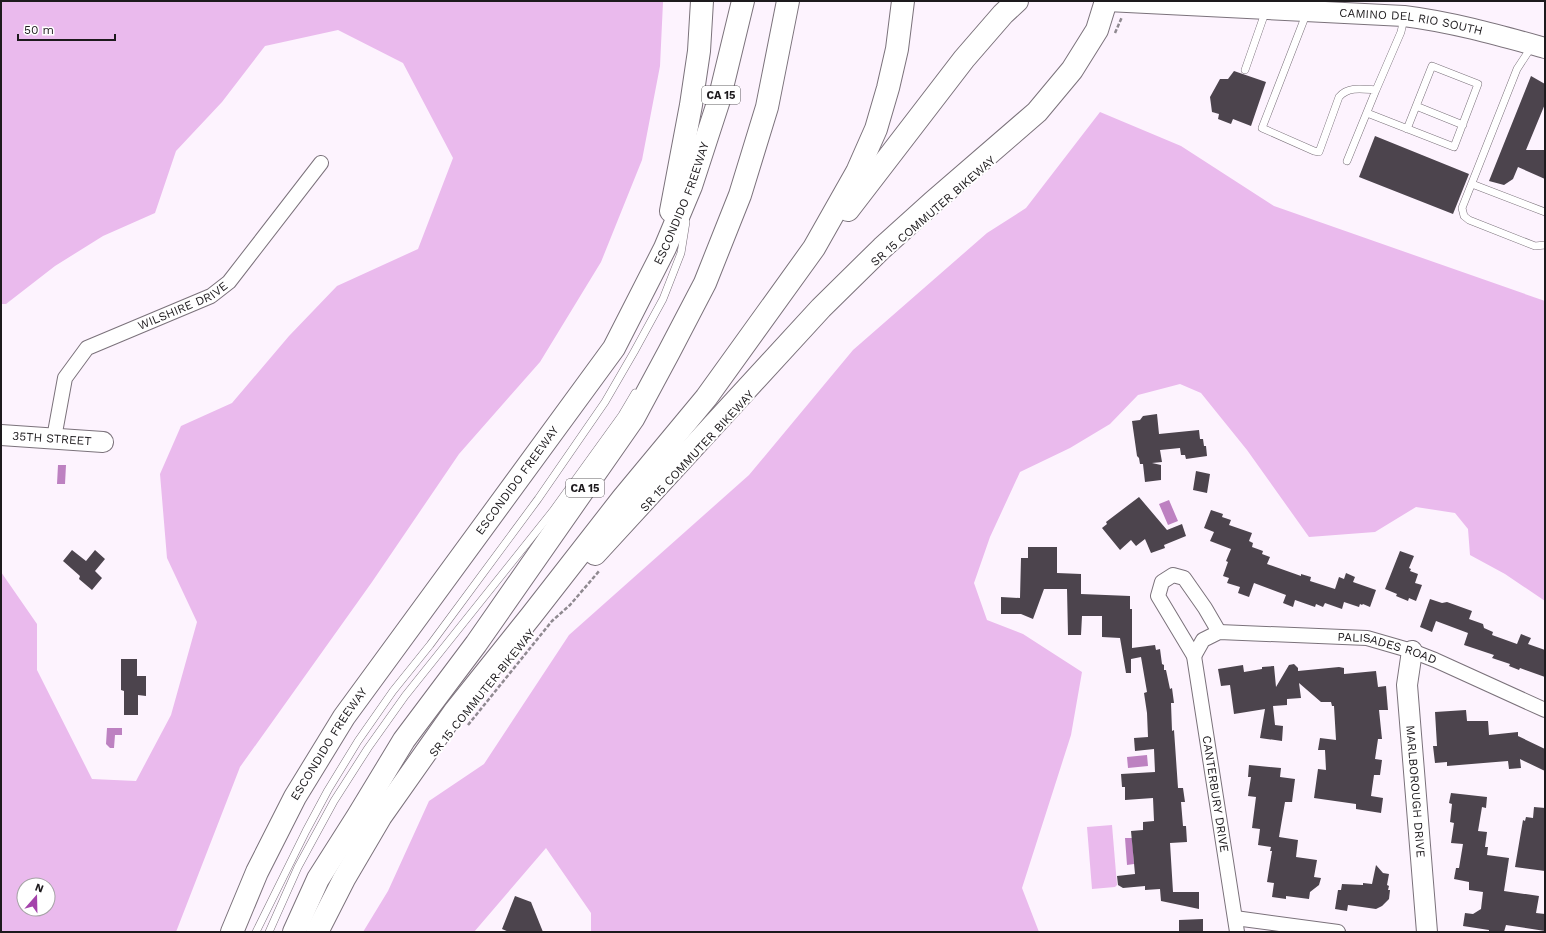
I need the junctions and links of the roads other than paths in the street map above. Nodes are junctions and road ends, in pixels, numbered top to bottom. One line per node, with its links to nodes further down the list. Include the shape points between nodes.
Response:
1 (702, 1): 18 (highway, via 699,51)
2 (716, 1): 18 (highway, via 712,54 706,85)
3 (742, 1): 22 (highway, ESCONDIDO FREEWAY / CA 15, via 719,100)
4 (788, 1): 40 (highway, CA 15, via 767,107 740,195 705,283 662,358 633,419 476,644 404,740 318,878)
5 (903, 1): 26 (highway, via 900,33 876,129 857,172)
6 (1017, 1): 26 (highway, via 964,60 852,206)
7 (1107, 1): 8 (street, CAMINO DEL RIO SOUTH); 31 (highway, via 1097,30 1072,70 1037,112 932,202 821,308 570,582)
8 (1266, 8): 9 (street, CAMINO DEL RIO SOUTH); 12 (lane)
9 (1308, 10): 10 (street, CAMINO DEL RIO SOUTH); 13 (lane, via 1262,128 1319,152 1339,97 1344,91)
10 (1404, 16): 11 (street, CAMINO DEL RIO SOUTH, via 1438,20); 13 (lane, via 1401,32)
11 (1539, 46): 21 (lane, via 1517,68)
12 (1244, 70)
13 (1376, 90): 15 (lane)
14 (1416, 106): 16 (lane); 16 (lane, via 1432,66 1478,84); 17 (lane)
15 (1367, 113): 17 (lane); 19 (lane)
16 (1462, 125): 17 (lane, via 1454,147)
17 (1407, 129)
18 (681, 152): 25 (highway)
19 (1347, 161)
20 (321, 163): 29 (street, WILSHIRE DRIVE, via 230,282 211,296 87,348 65,378)
21 (1472, 184): 23 (lane); 24 (lane, via 1462,208 1464,216 1535,246)
22 (691, 186): 25 (highway, ESCONDIDO FREEWAY / CA 15); 38 (lane, via 681,253 663,299 605,402 538,499 358,741 309,824)
23 (1545, 212)
24 (1545, 245)
25 (665, 248): 37 (highway, ESCONDIDO FREEWAY / CA 15, via 614,348 344,717 296,797 257,872)
26 (814, 248): 31 (highway, via 706,398 623,498)
27 (640, 385): 39 (lane, via 622,416 552,512 405,696 368,748 334,801 298,866)
28 (1, 435): 29 (street, 35TH STREET)
29 (54, 438): 30 (street, 35TH STREET)
30 (104, 442)
31 (531, 616): 41 (highway, via 455,711 381,816)
32 (1219, 632): 33 (street, PALISADES ROAD, via 1367,638); 34 (street, via 1203,640); 34 (street, via 1184,578 1173,575 1162,582 1158,596)
33 (1412, 651): 35 (street, PALISADES ROAD); 44 (street, MARLBOROUGH DRIVE, via 1407,685)
34 (1194, 656): 36 (street, CANTERBURY DRIVE)
35 (1545, 710)
36 (1235, 918): 42 (street, CANTERBURY DRIVE); 43 (street)
37 (232, 932)
38 (256, 932)
39 (270, 932)
40 (294, 932)
41 (317, 932)
42 (1236, 932)
43 (1338, 932)
44 (1427, 932)

